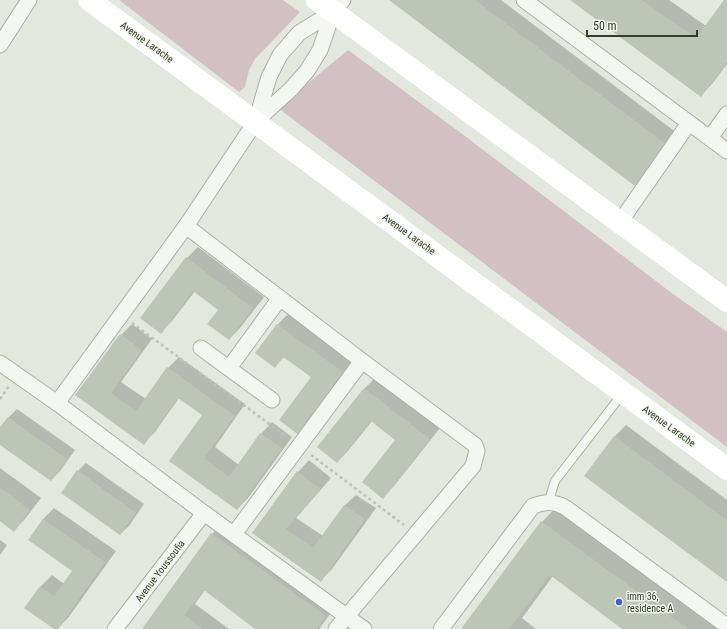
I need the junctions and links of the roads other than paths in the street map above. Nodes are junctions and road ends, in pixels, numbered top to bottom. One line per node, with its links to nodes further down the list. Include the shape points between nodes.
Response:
1 (29, 0): 5 (street)
2 (89, 0): 7 (main road, Avenue Larache)
3 (524, 0): 8 (street)
4 (331, 4): 7 (street, via 299,33 280,55 269,77); 7 (street, via 320,50 307,71); 11 (main road)
5 (0, 45)
6 (727, 114): 9 (street)
7 (256, 122): 12 (street); 19 (main road, Avenue Larache)
8 (689, 123): 9 (street); 11 (street)
9 (710, 138): 10 (street)
10 (727, 151)
11 (620, 222): 14 (main road)
12 (186, 226): 13 (street); 21 (street)
13 (280, 298): 16 (street); 18 (street)
14 (727, 301)
15 (201, 348): 18 (street)
16 (362, 361): 25 (street); 26 (street, via 475,445 477,451 473,466)
17 (0, 363): 21 (street)
18 (229, 368): 20 (street)
19 (623, 392): 22 (main road, Avenue Larache); 23 (lane, via 555,481)
20 (272, 400)
21 (57, 403): 24 (street)
22 (727, 469)
23 (550, 502): 27 (street, via 566,508); 31 (street, via 533,506)
24 (204, 513): 25 (street); 28 (street, Avenue Youssoufia)
25 (234, 534): 26 (street)
26 (346, 616): 29 (street); 30 (street)
27 (727, 626)
28 (115, 629)
29 (336, 629)
30 (364, 629)
31 (441, 629)

